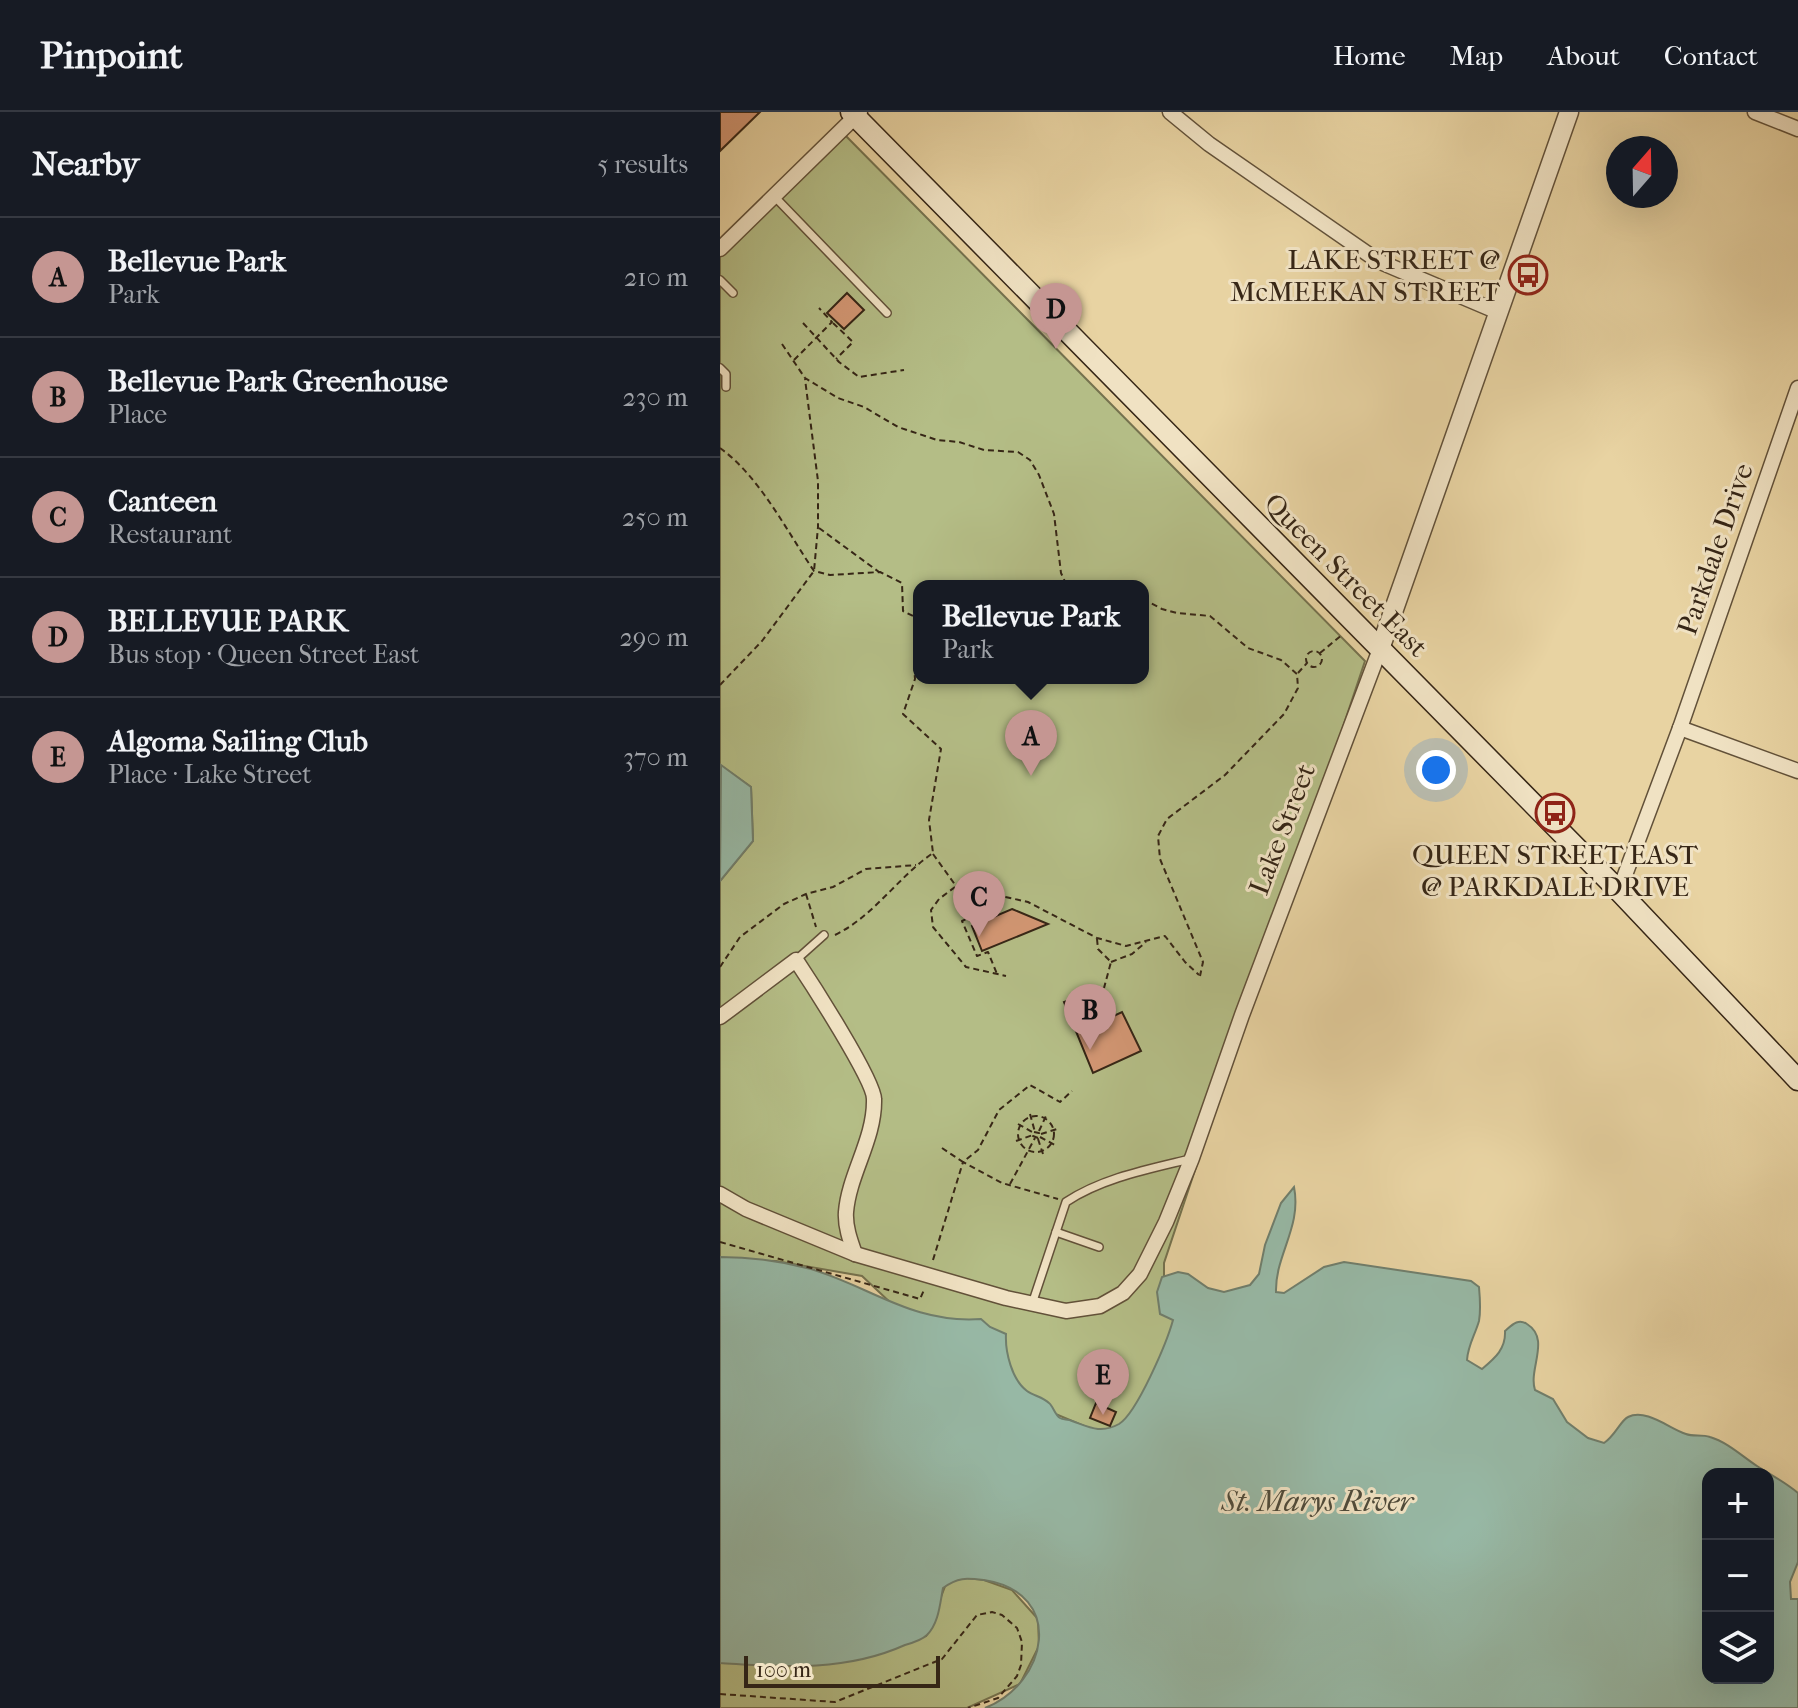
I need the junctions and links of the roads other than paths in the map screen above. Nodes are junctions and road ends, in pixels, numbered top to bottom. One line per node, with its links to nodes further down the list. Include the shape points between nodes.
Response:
1 (1170, 112): 10 (street, via 1378,261)
2 (1569, 112): 10 (street, Lake Street)
3 (1755, 112): 5 (street)
4 (856, 114): 6 (street); 15 (main road, Queen Street East)
5 (1798, 129)
6 (774, 196): 7 (street); 11 (lane)
7 (720, 249)
8 (720, 280): 9 (lane)
9 (733, 293)
10 (1498, 312): 15 (street, Lake Street)
11 (887, 313)
12 (720, 368): 13 (lane)
13 (726, 387)
14 (1798, 388): 16 (street, Parkdale Drive)
15 (1380, 649): 18 (main road, Queen Street East); 23 (street, Lake Street)
16 (1680, 728): 17 (street); 18 (street, Parkdale Drive)
17 (1798, 771)
18 (1619, 891): 22 (main road, Queen Street East)
19 (824, 935): 20 (lane)
20 (796, 960): 21 (street); 27 (street, via 874,1094 868,1138 846,1210)
21 (720, 1017)
22 (1798, 1080)
23 (1192, 1158): 25 (lane, via 1066,1202); 28 (street, Lake Street, via 1140,1274 1123,1293 1084,1310)
24 (720, 1194): 27 (street, Lake Street)
25 (1056, 1232): 26 (lane); 28 (lane)
26 (1099, 1247)
27 (855, 1254): 28 (street, Lake Street)
28 (1032, 1304)

